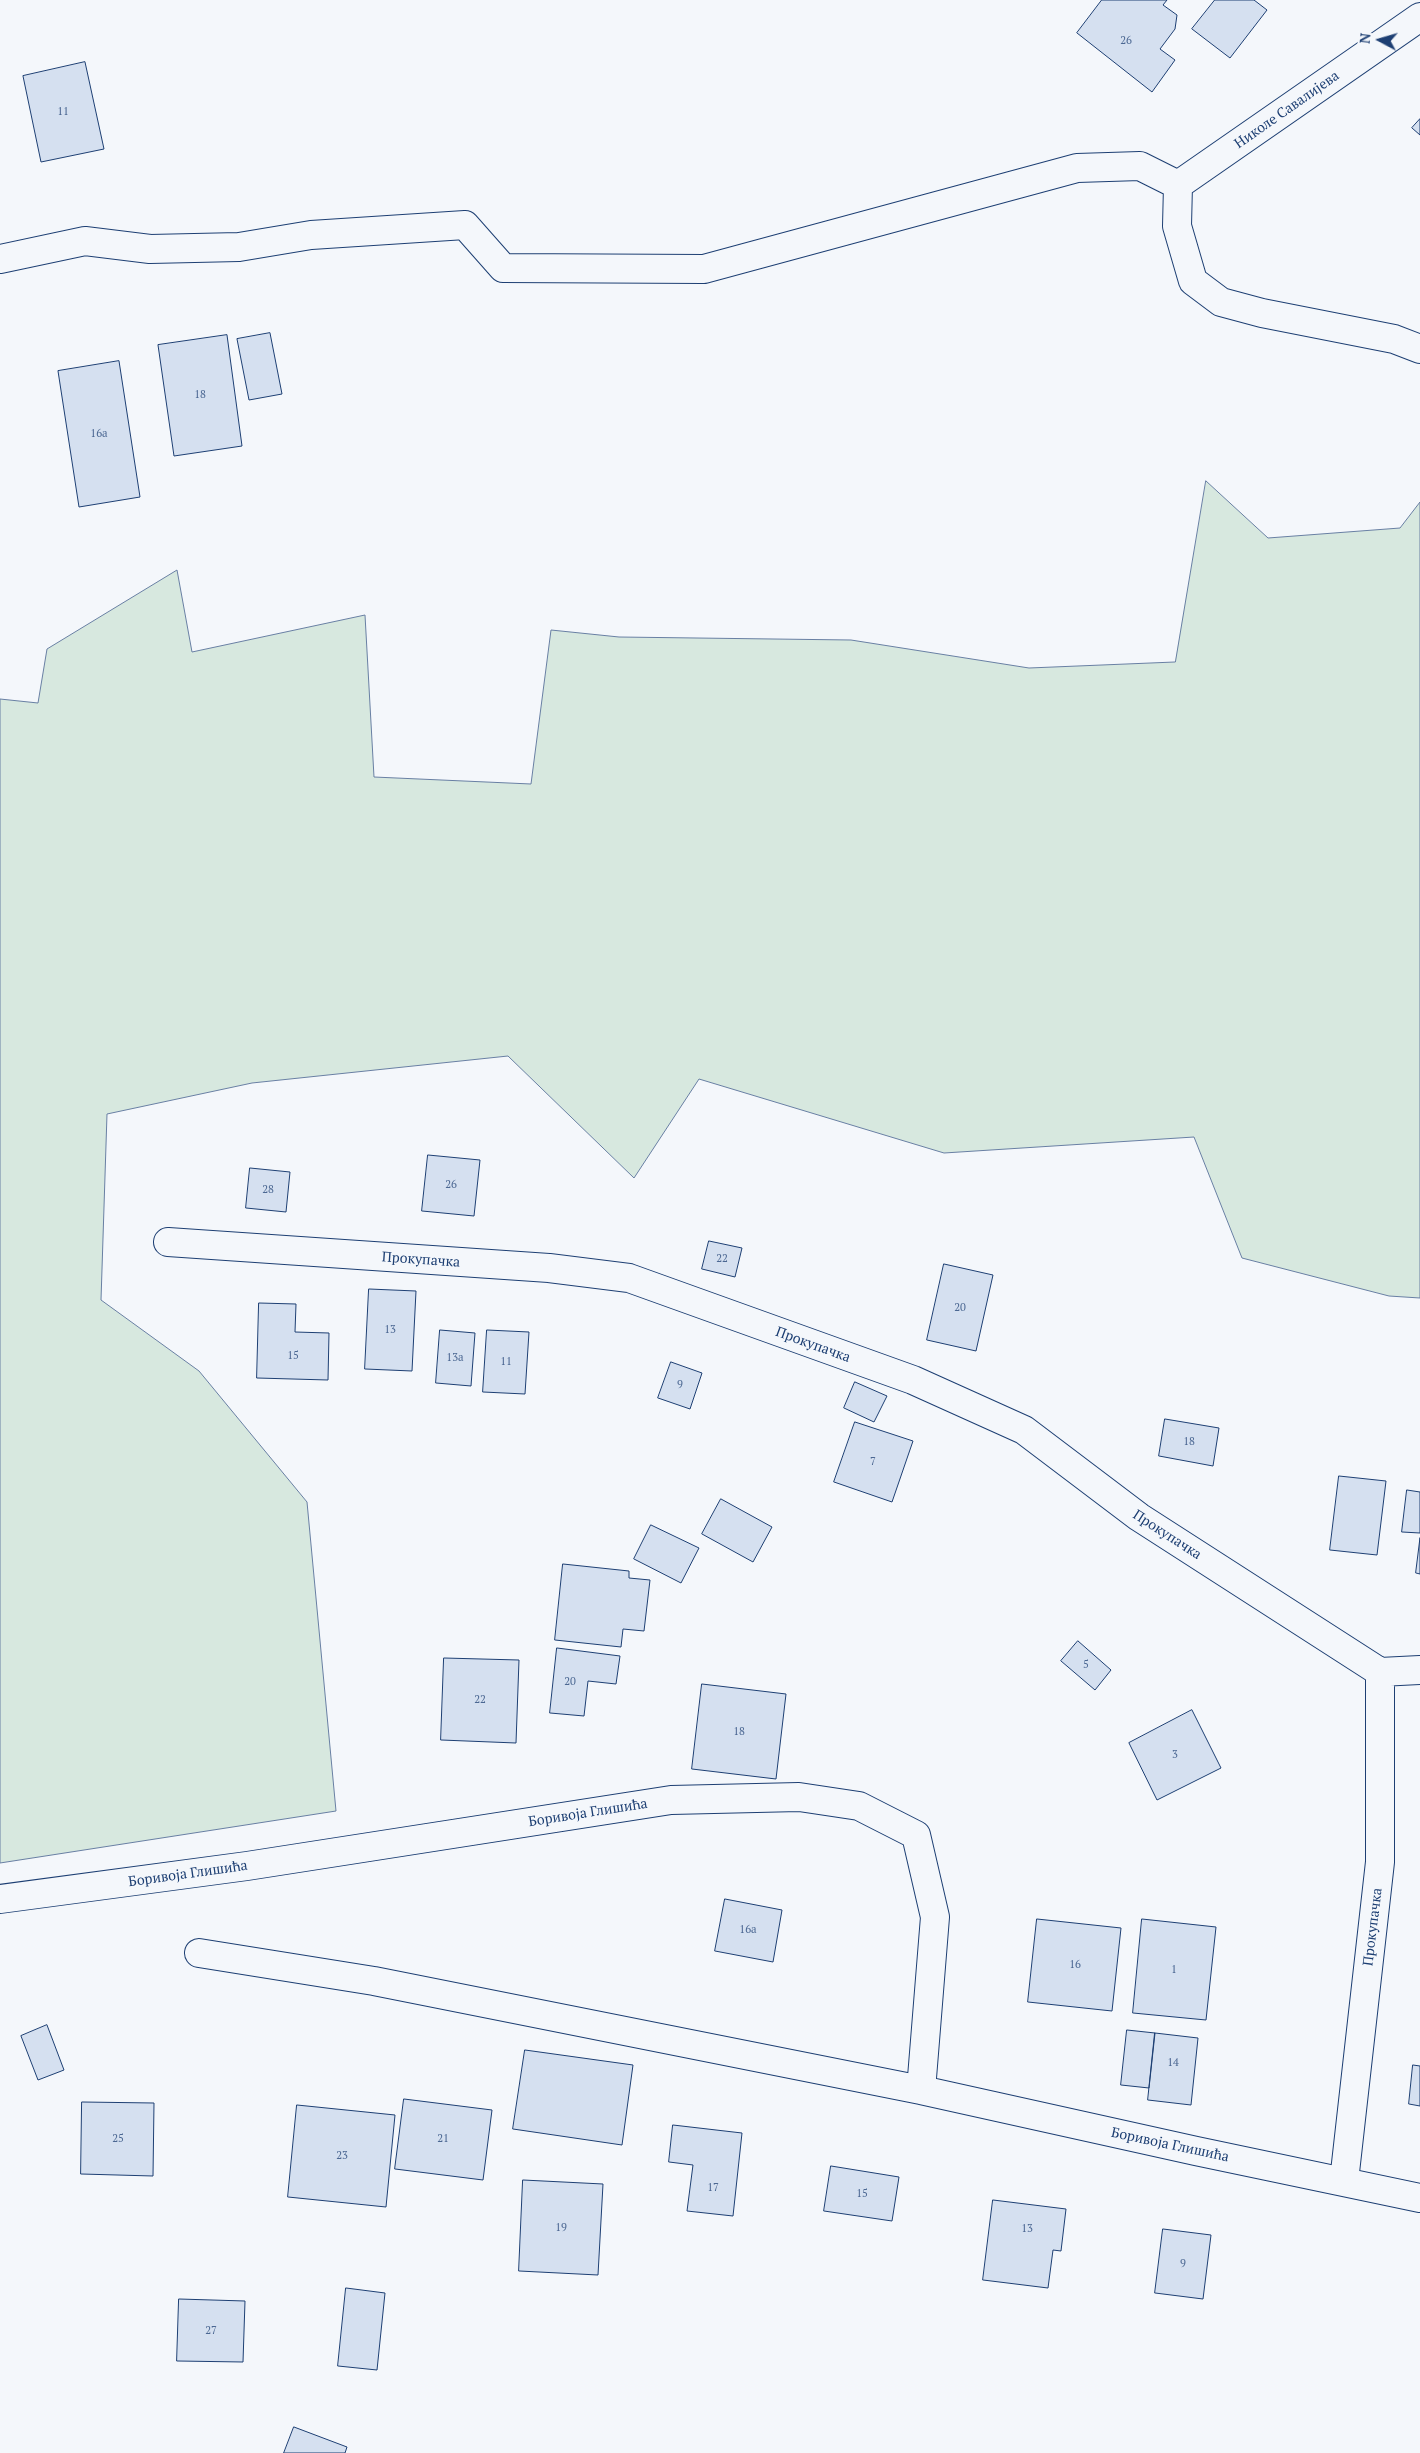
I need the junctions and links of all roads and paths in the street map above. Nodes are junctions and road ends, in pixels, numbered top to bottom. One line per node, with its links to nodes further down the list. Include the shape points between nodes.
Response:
1 (1420, 17): 2 (street, Николе Савалијева)
2 (1178, 185): 3 (street, via 1140,166 1076,168 704,269 503,268 465,225 311,236 239,247 150,249 85,241); 4 (street, via 1177,226 1193,280 1222,302 1394,339)
3 (0, 259)
4 (1420, 349)
5 (168, 1242): 7 (street, Прокупачка, via 549,1268 629,1278 913,1380 1024,1430 1139,1517)
6 (1420, 1670): 7 (street)
7 (1380, 1672): 11 (street, Прокупачка, via 1380,1862)
8 (0, 1899): 10 (street, Боривоја Глишића, via 247,1866 671,1800 799,1797 859,1806 916,1835 935,1917)
9 (199, 1953): 10 (street, Боривоја Глишића, via 374,1982)
10 (921, 2090): 11 (street, Боривоја Глишића)
11 (1344, 2181): 12 (street, Боривоја Глишића)
12 (1420, 2198)

